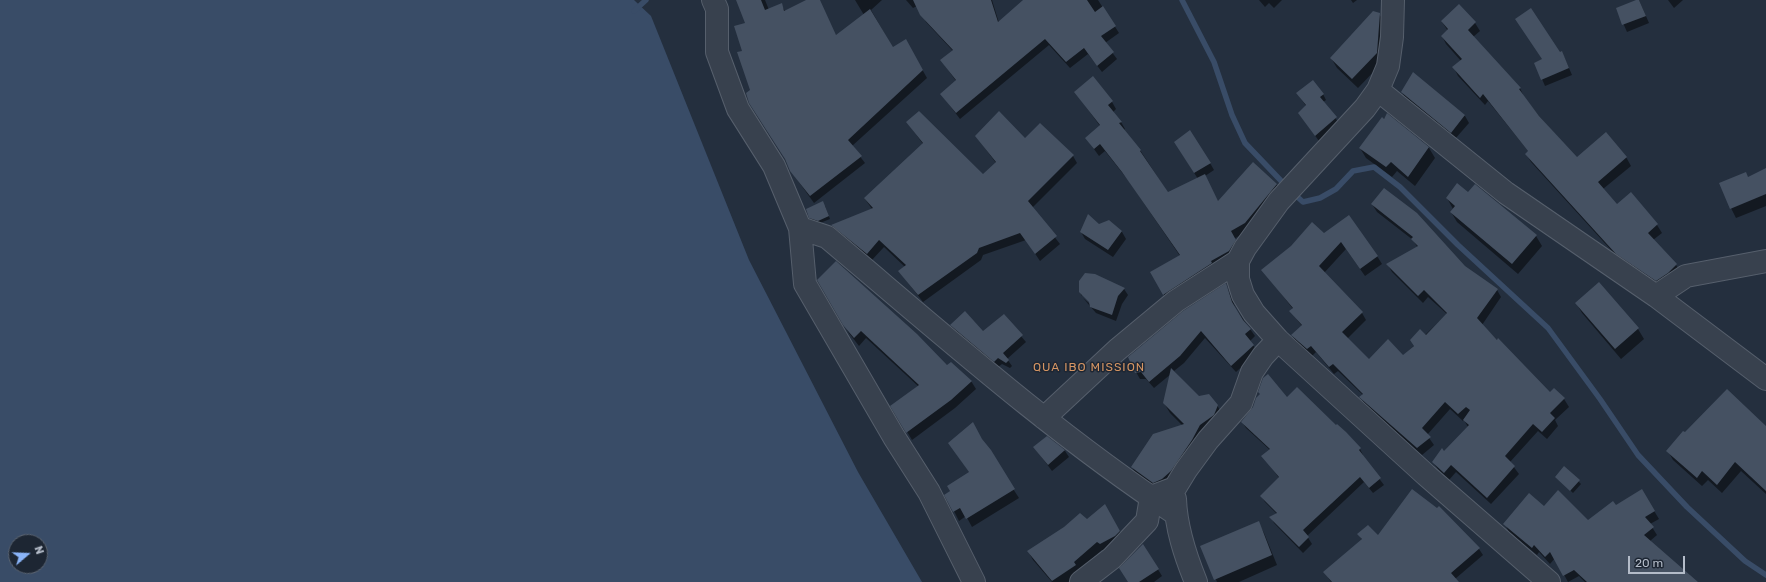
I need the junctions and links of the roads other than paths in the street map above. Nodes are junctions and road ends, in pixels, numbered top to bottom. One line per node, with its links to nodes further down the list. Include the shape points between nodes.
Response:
1 (713, 0): 4 (street, via 717,9 717,52 738,109 774,166)
2 (1393, 0): 3 (street, via 1388,66)
3 (1378, 90): 5 (street, via 1365,108 1281,199); 7 (street, via 1506,193)
4 (800, 228): 10 (street, via 827,237); 14 (street, via 805,284 929,492)
5 (1238, 261): 8 (street, via 1238,279 1243,295 1254,313); 10 (street, via 1176,301 1117,350)
6 (1766, 261): 7 (street, via 1686,276)
7 (1656, 296): 9 (street)
8 (1278, 340): 11 (street, via 1252,372 1241,403 1208,440); 17 (street, via 1426,475)
9 (1766, 379)
10 (1044, 418): 12 (street)
11 (1175, 488): 12 (street); 13 (street)
12 (1151, 497): 13 (street); 15 (street, via 1148,521 1112,558)
13 (1176, 514): 16 (street, via 1183,549)
14 (974, 582)
15 (1081, 582)
16 (1196, 582)
17 (1549, 582)

